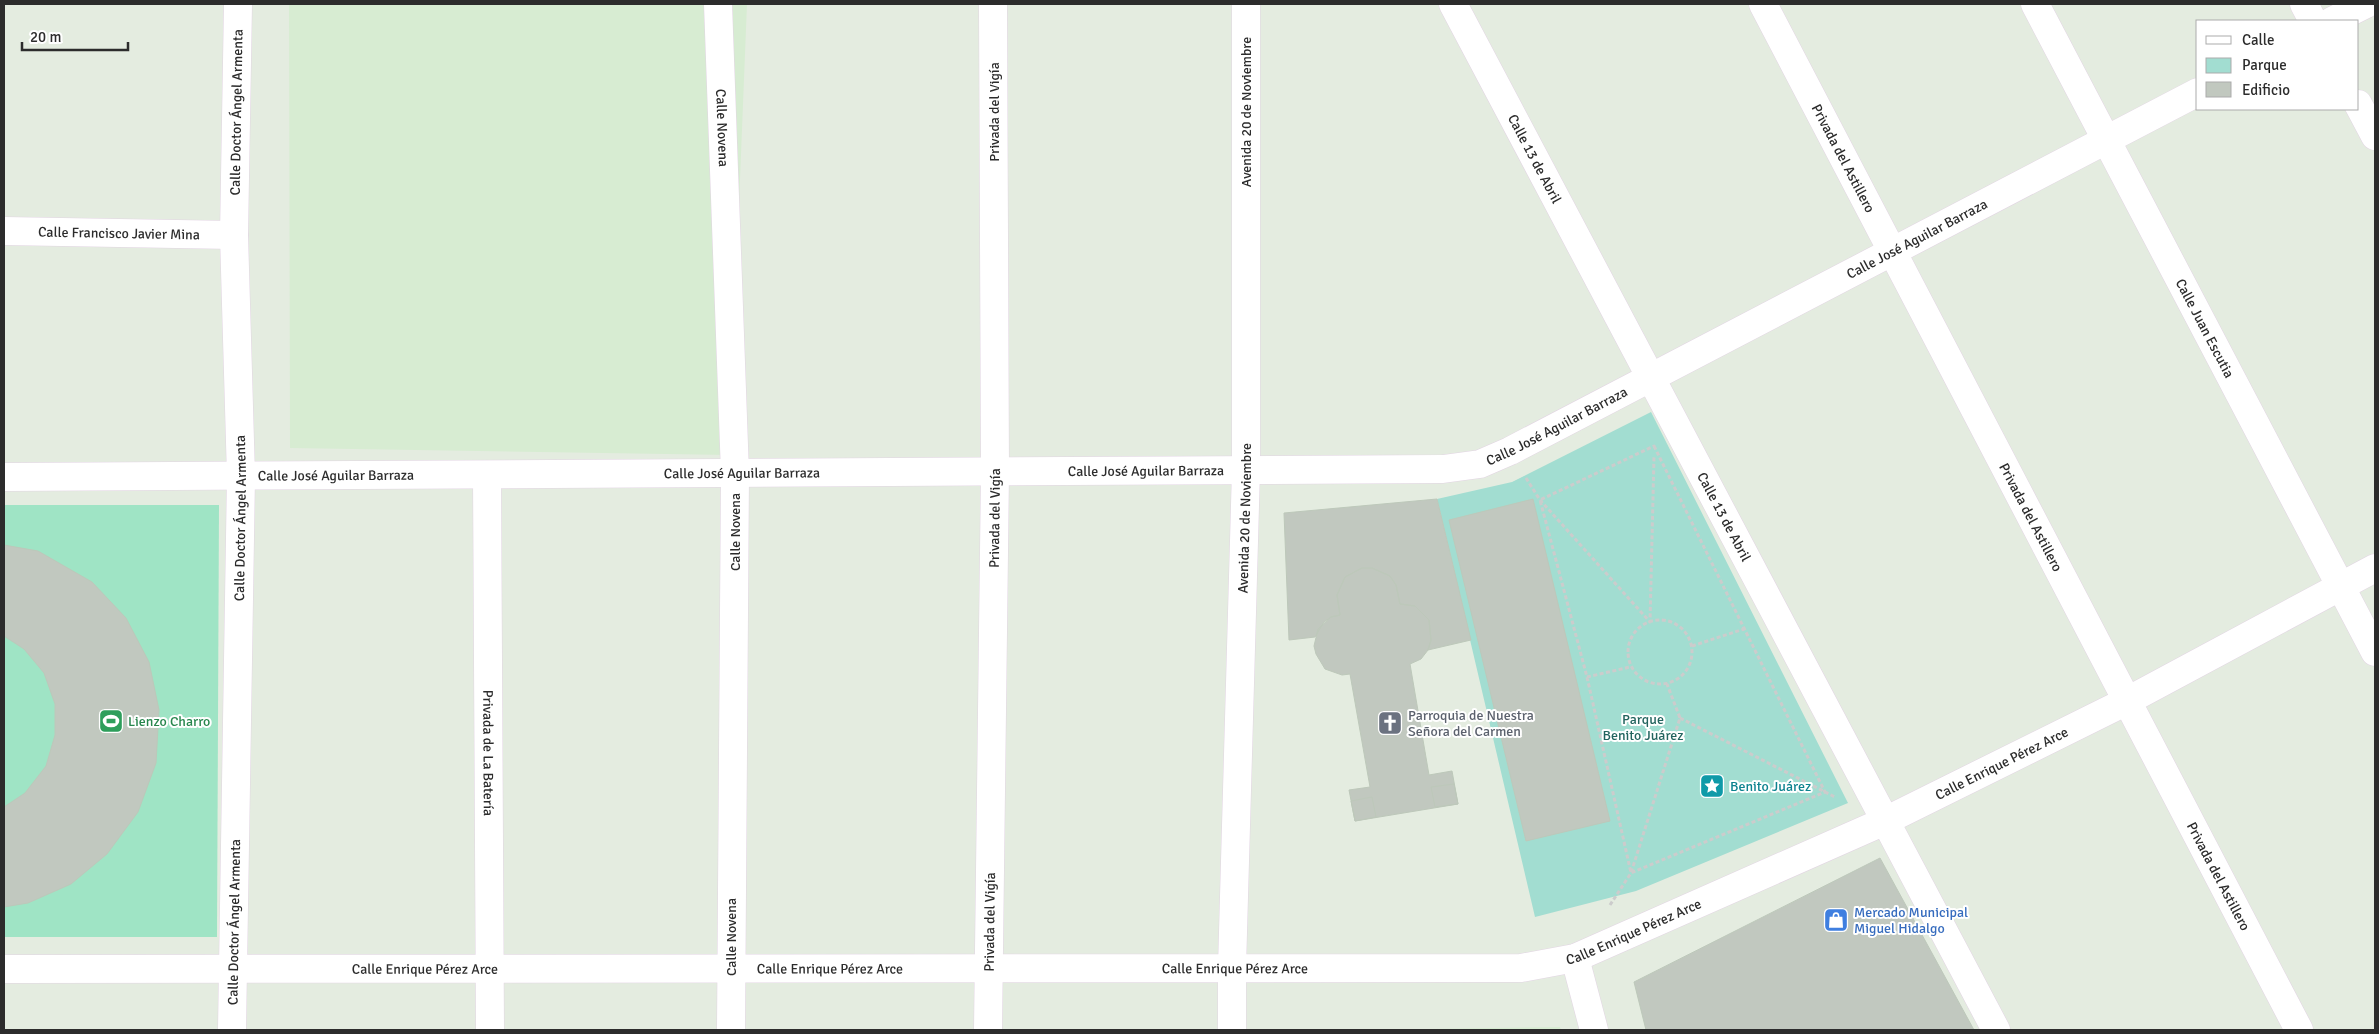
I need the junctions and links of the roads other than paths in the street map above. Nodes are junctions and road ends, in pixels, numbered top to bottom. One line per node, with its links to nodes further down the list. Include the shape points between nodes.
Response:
1 (238, 4): 17 (street, Calle Doctor Ángel Armenta)
2 (718, 4): 22 (street, Calle Novena)
3 (993, 4): 21 (street, Privada del Vigía)
4 (1246, 4): 20 (street, Avenida 20 de Noviembre)
5 (1453, 4): 19 (street, Calle 13 de Abril)
6 (1763, 4): 18 (street, Privada del Astillero)
7 (2035, 4): 15 (street, Calle Juan Escutia)
8 (2304, 4): 10 (street)
9 (2366, 4): 11 (street)
10 (2312, 20)
11 (2334, 20)
12 (2196, 93): 15 (street, Calle José Aguilar Barraza)
13 (2359, 106): 14 (street)
14 (2375, 136)
15 (2106, 139): 18 (street, Calle José Aguilar Barraza); 27 (street, Calle Juan Escutia)
16 (4, 231): 17 (street, Calle Francisco Javier Mina)
17 (234, 235): 24 (street, Calle Doctor Ángel Armenta)
18 (1893, 251): 19 (street, Calle José Aguilar Barraza); 29 (street, Privada del Astillero)
19 (1651, 378): 20 (street, Calle José Aguilar Barraza, via 1480,464 1443,469); 30 (street, Calle 13 de Abril)
20 (1246, 470): 21 (street, Calle José Aguilar Barraza); 32 (street, Avenida 20 de Noviembre)
21 (995, 472): 22 (street, Calle José Aguilar Barraza); 37 (street, Privada del Vigía)
22 (735, 473): 23 (street, Calle José Aguilar Barraza); 36 (street, Calle Novena)
23 (487, 475): 24 (street, Calle José Aguilar Barraza); 35 (street, Privada de La Batería)
24 (241, 476): 25 (street, Calle José Aguilar Barraza); 34 (street, Calle Doctor Ángel Armenta)
25 (4, 477)
26 (2375, 568): 27 (street, Calle Enrique Pérez Arce)
27 (2341, 587): 28 (street, Calle Juan Escutia); 29 (street, Calle Enrique Pérez Arce)
28 (2375, 652)
29 (2127, 701): 30 (street, Calle Enrique Pérez Arce); 45 (street, Privada del Astillero)
30 (1885, 821): 31 (street, Calle Enrique Pérez Arce); 44 (street, Calle 13 de Abril)
31 (1576, 958): 32 (street, Calle Enrique Pérez Arce, via 1521,968); 43 (street)
32 (1232, 968): 37 (street, Calle Enrique Pérez Arce); 42 (street, Avenida 20 de Noviembre)
33 (4, 969): 34 (street, Calle Enrique Pérez Arce)
34 (232, 969): 35 (street, Calle Enrique Pérez Arce); 38 (street, Calle Doctor Ángel Armenta)
35 (490, 969): 36 (street, Calle Enrique Pérez Arce); 39 (street, Privada de La Batería)
36 (731, 969): 37 (street, Calle Enrique Pérez Arce); 40 (street, Calle Novena)
37 (988, 969): 41 (street, Privada del Vigía)
38 (232, 1030)
39 (490, 1030)
40 (731, 1030)
41 (988, 1030)
42 (1232, 1030)
43 (1594, 1030)
44 (1996, 1030)
45 (2300, 1030)

